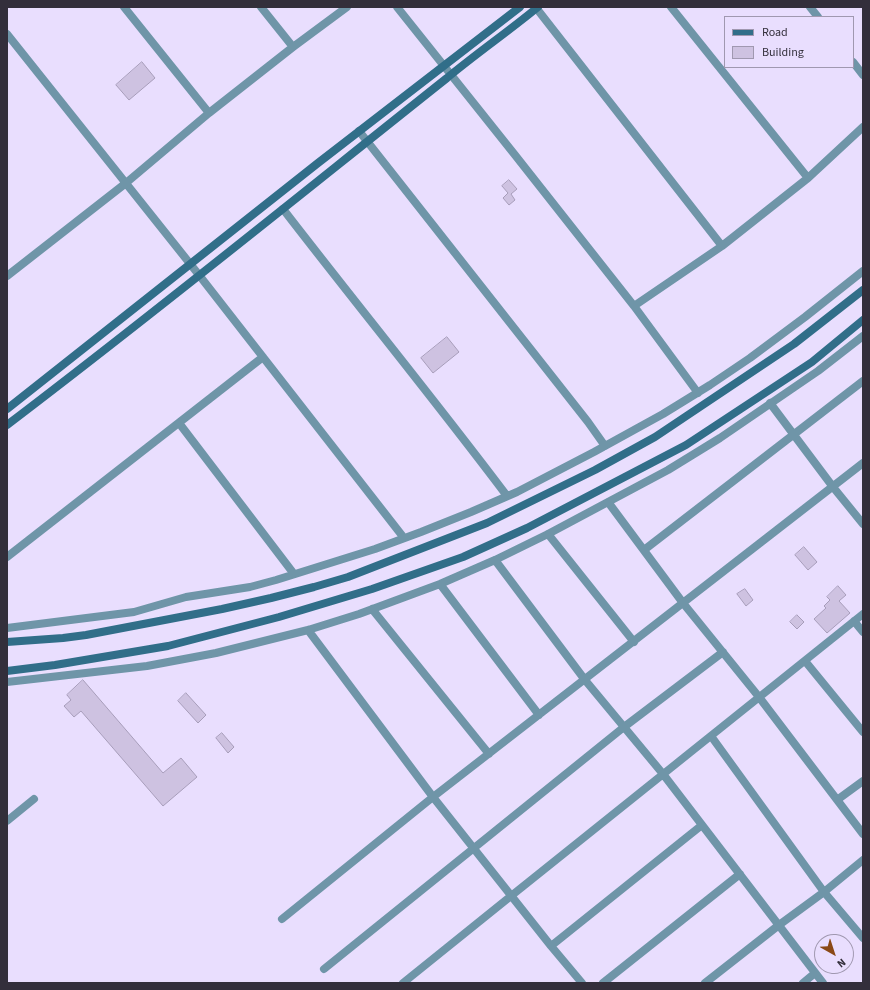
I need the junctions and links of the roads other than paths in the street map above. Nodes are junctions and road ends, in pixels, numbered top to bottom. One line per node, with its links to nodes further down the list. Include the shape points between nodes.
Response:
1 (124, 7): 16 (street)
2 (262, 7): 11 (street)
3 (347, 7): 11 (street)
4 (397, 7): 13 (street)
5 (520, 7): 13 (main road)
6 (671, 7): 20 (street)
7 (810, 7): 9 (street)
8 (538, 8): 14 (main road); 23 (street)
9 (817, 16)
10 (7, 34): 21 (street)
11 (293, 47): 16 (street)
12 (854, 63): 15 (street)
13 (444, 66): 14 (street); 18 (main road)
14 (450, 75): 19 (main road); 29 (street)
15 (863, 75)
16 (209, 113): 21 (street)
17 (863, 127): 20 (street)
18 (359, 131): 19 (street); 24 (main road)
19 (368, 141): 22 (main road); 40 (street)
20 (808, 178): 23 (street)
21 (126, 183): 24 (street); 27 (street)
22 (283, 209): 26 (main road); 43 (street)
23 (722, 246): 29 (street)
24 (190, 264): 26 (street); 36 (main road)
25 (863, 270): 34 (street, via 799,322)
26 (199, 275): 32 (street); 38 (main road)
27 (7, 276)
28 (863, 290): 60 (main road, via 794,344 655,436 595,470 487,523 348,577 271,598 86,635)
29 (634, 306): 34 (street)
30 (863, 320): 64 (main road, via 812,362 686,445 527,528 463,557 372,589 168,646)
31 (863, 336): 35 (street, via 818,371)
32 (263, 358): 37 (street); 47 (street)
33 (863, 381): 39 (street)
34 (698, 393): 40 (street)
35 (770, 403): 39 (street); 44 (street, via 668,470)
36 (7, 409)
37 (179, 423): 49 (street); 51 (street)
38 (7, 425)
39 (794, 435): 42 (street); 48 (street)
40 (605, 446): 43 (street)
41 (863, 463): 42 (street)
42 (833, 487): 45 (street); 53 (street)
43 (507, 496): 47 (street)
44 (608, 502): 46 (street); 48 (street)
45 (863, 524)
46 (548, 534): 50 (street); 61 (street)
47 (404, 538): 51 (street)
48 (644, 550): 53 (street)
49 (7, 557)
50 (495, 560): 52 (street); 65 (street)
51 (294, 574): 57 (street, via 250,587 186,597 134,612)
52 (440, 584): 54 (street); 68 (street)
53 (684, 603): 61 (street); 62 (street)
54 (372, 609): 58 (street); 72 (street)
55 (863, 614): 56 (street)
56 (854, 621): 59 (street); 63 (street)
57 (7, 628)
58 (308, 630): 66 (street, via 216,653 147,666); 75 (street)
59 (863, 632)
60 (7, 642)
61 (634, 642): 65 (street)
62 (723, 652): 67 (street); 69 (street)
63 (805, 661): 67 (street); 70 (street)
64 (7, 671)
65 (584, 680): 68 (street); 69 (street)
66 (7, 682)
67 (759, 698): 71 (street); 77 (street)
68 (539, 715): 72 (street)
69 (624, 728): 73 (street); 81 (street)
70 (863, 732)
71 (711, 736): 73 (street); 84 (street)
72 (489, 754): 75 (street)
73 (663, 774): 79 (street); 85 (street)
74 (863, 781): 77 (street)
75 (433, 797): 81 (street); 86 (street)
76 (34, 799): 78 (street)
77 (837, 800): 80 (street)
78 (7, 821)
79 (702, 824): 83 (street); 89 (street)
80 (863, 834)
81 (474, 849): 85 (street); 90 (street)
82 (863, 860): 84 (street)
83 (740, 874): 87 (street); 97 (street)
84 (824, 892): 87 (street); 88 (street)
85 (511, 896): 89 (street); 94 (street)
86 (282, 919)
87 (779, 925): 91 (street); 98 (street)
88 (863, 938)
89 (551, 946): 96 (street)
90 (324, 969)
91 (814, 972)
92 (814, 974): 99 (street)
93 (816, 974): 100 (street)
94 (412, 980): 95 (street)
95 (403, 983)
96 (582, 983)
97 (603, 983)
98 (705, 983)
99 (803, 983)
100 (823, 983)

